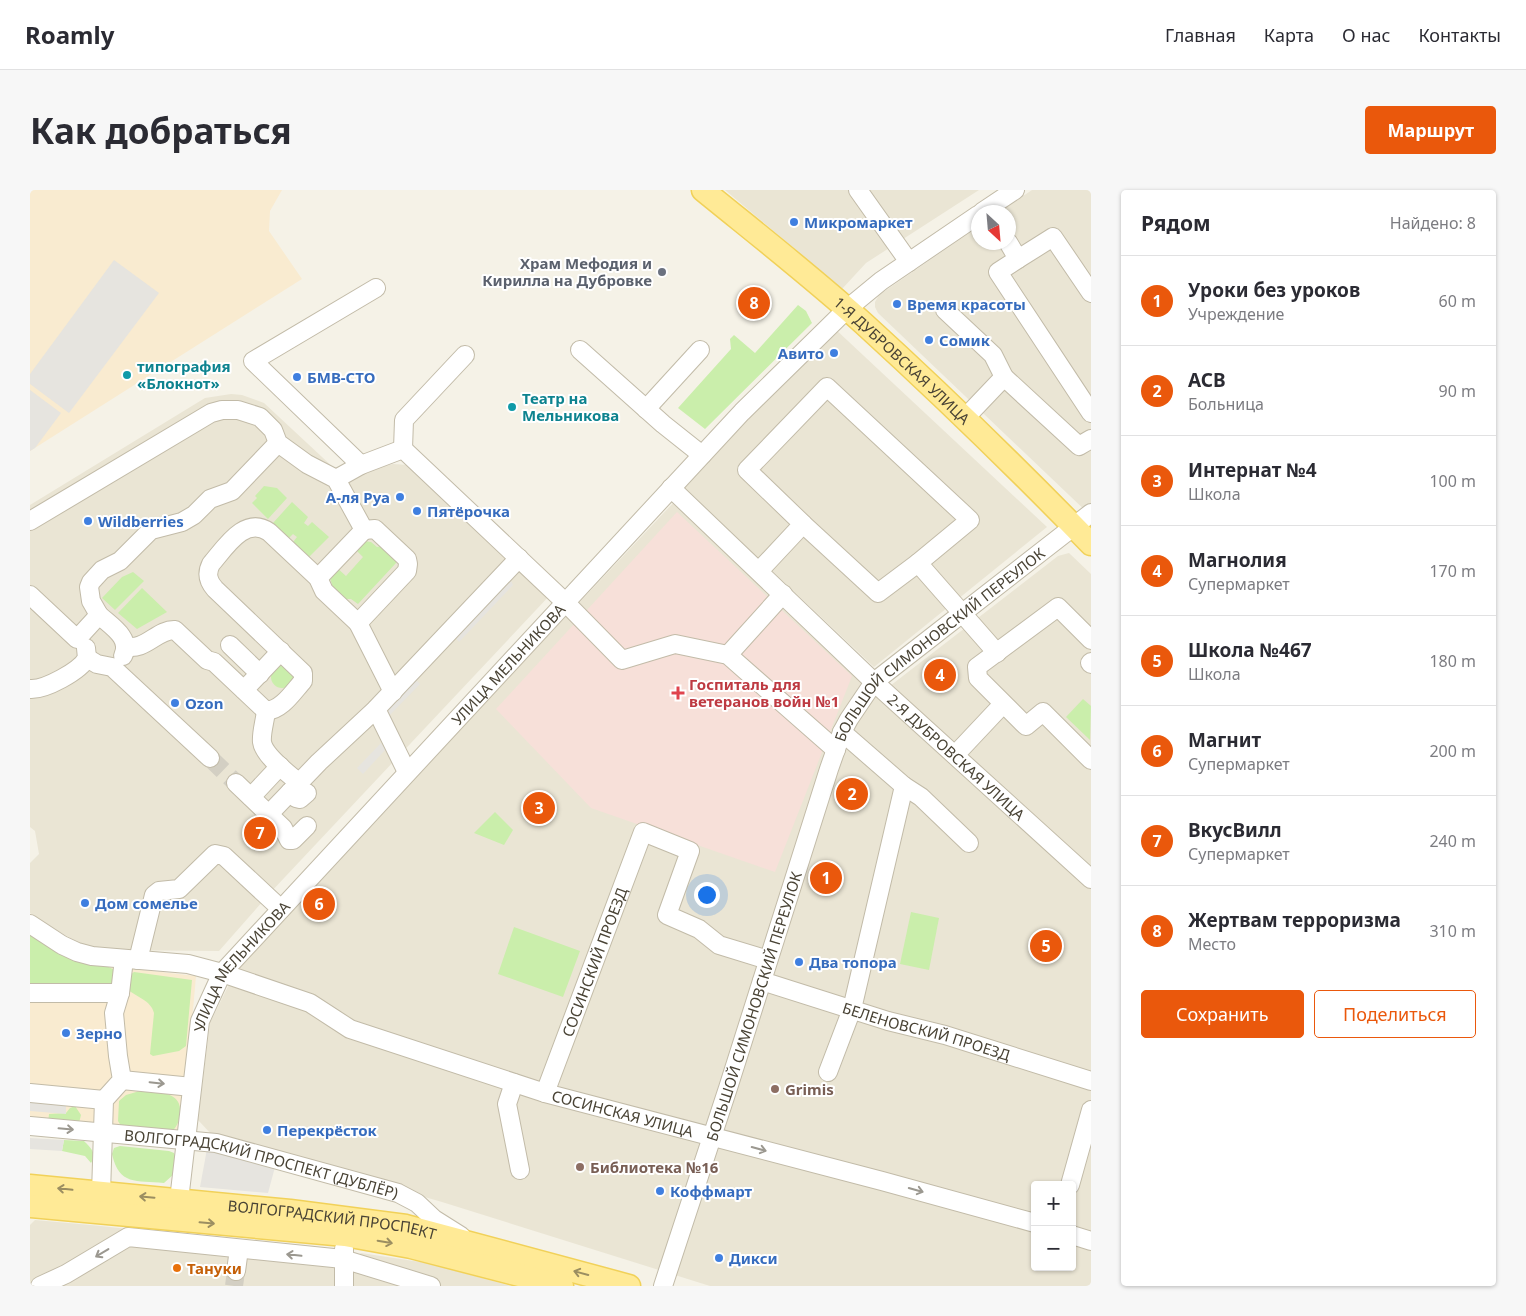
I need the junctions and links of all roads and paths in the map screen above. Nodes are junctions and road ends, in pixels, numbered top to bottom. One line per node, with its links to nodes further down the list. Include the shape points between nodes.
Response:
1 (703, 190): 11 (main road, 1-Я ДУБРОВСКАЯ УЛИЦА)
2 (858, 190): 8 (street)
3 (1015, 190): 4 (street, УЛИЦА МЕЛЬНИКОВА)
4 (994, 205)
5 (971, 221): 8 (street, УЛИЦА МЕЛЬНИКОВА)
6 (1013, 250): 7 (street)
7 (1018, 259): 10 (street, via 1053,237); 18 (street, via 998,272)
8 (909, 262): 11 (street, УЛИЦА МЕЛЬНИКОВА)
9 (376, 288): 24 (street, via 253,360)
10 (1091, 293)
11 (847, 309): 19 (main road, 1-Я ДУБРОВСКАЯ УЛИЦА); 23 (street, УЛИЦА МЕЛЬНИКОВА)
12 (945, 310): 16 (street, via 993,355)
13 (580, 350): 17 (street)
14 (700, 350): 17 (street)
15 (465, 355): 22 (street, via 404,420)
16 (1004, 377): 19 (street); 20 (street, via 1079,446)
17 (646, 409): 23 (street)
18 (1091, 413)
19 (964, 419): 27 (main road, 1-Я ДУБРОВСКАЯ УЛИЦА)
20 (1091, 439)
21 (278, 443): 25 (street); 28 (street, via 273,430 255,415 230,410 211,413); 41 (street, via 232,491 210,499 182,522 151,530 120,561 102,570 91,582 92,602)
22 (403, 449): 24 (street); 32 (street)
23 (702, 455): 26 (street, УЛИЦА МЕЛЬНИКОВА)
24 (361, 465): 25 (street)
25 (336, 479): 30 (street)
26 (671, 488): 34 (street, 2-Я ДУБРОВСКАЯ УЛИЦА); 38 (street, УЛИЦА МЕЛЬНИКОВА)
27 (1082, 520): 31 (main road, 1-Я ДУБРОВСКАЯ УЛИЦА); 39 (street, БОЛЬШОЙ СИМОНОВСКИЙ ПЕРЕУЛОК)
28 (30, 521)
29 (803, 524): 33 (street, via 878,593); 33 (street, via 748,470 827,387 970,520); 34 (street)
30 (364, 530): 35 (street); 40 (street, via 375,529 404,557 408,567)
31 (1091, 544)
32 (519, 558): 38 (street); 54 (street)
33 (918, 563): 39 (street)
34 (760, 571): 36 (street, 2-Я ДУБРОВСКАЯ УЛИЦА)
35 (318, 578): 40 (street, via 324,591); 45 (street, via 269,532 256,526 242,530 210,564 211,585)
36 (783, 594): 47 (street); 51 (street, 2-Я ДУБРОВСКАЯ УЛИЦА)
37 (30, 595): 41 (street)
38 (565, 602): 47 (street, via 622,660 675,644); 64 (street, УЛИЦА МЕЛЬНИКОВА)
39 (963, 614): 46 (street); 51 (street, БОЛЬШОЙ СИМОНОВСКИЙ ПЕРЕУЛОК)
40 (358, 623): 54 (street)
41 (87, 626): 44 (street, via 123,638); 48 (street)
42 (1091, 640): 46 (street, via 1058,607)
43 (230, 645): 50 (street)
44 (126, 646): 49 (street, via 123,656); 53 (street, via 137,647 168,630 175,630)
45 (281, 652): 50 (street); 57 (street, via 303,673 304,678 279,707)
46 (997, 653): 55 (street, via 977,667 978,678)
47 (728, 655): 59 (street)
48 (87, 658): 49 (street, via 96,664); 52 (street, via 79,667 50,684)
49 (112, 667): 61 (street)
50 (260, 674): 53 (street)
51 (874, 682): 58 (street, БОЛЬШОЙ СИМОНОВСКИЙ ПЕРЕУЛОК); 60 (street, 2-Я ДУБРОВСКАЯ УЛИЦА)
52 (30, 689)
53 (244, 690): 57 (street)
54 (393, 692): 56 (street)
55 (1003, 704): 60 (street); 62 (street, via 1026,726 1043,712)
56 (376, 709): 64 (street); 67 (street, via 319,762)
57 (266, 711): 63 (street, via 262,743)
58 (842, 732): 59 (street, БОЛЬШОЙ СИМОНОВСКИЙ ПЕРЕУЛОК); 66 (street)
59 (836, 750): 76 (street, БОЛЬШОЙ СИМОНОВСКИЙ ПЕРЕУЛОК)
60 (955, 755): 72 (street, 2-Я ДУБРОВСКАЯ УЛИЦА)
61 (210, 758)
62 (1091, 760)
63 (280, 766): 67 (street); 68 (street)
64 (407, 772): 73 (street, УЛИЦА МЕЛЬНИКОВА)
65 (236, 783): 68 (street)
66 (904, 786): 71 (street, via 921,797); 81 (street)
67 (299, 789): 69 (street)
68 (251, 797): 69 (street)
69 (269, 814): 70 (street, via 284,828 290,841)
70 (306, 826)
71 (969, 842)
72 (1091, 879)
73 (281, 909): 75 (street, via 224,856 215,854 182,887 158,891 154,895); 77 (street, УЛИЦА МЕЛЬНИКОВА)
74 (30, 924): 75 (street, СОСИНСКАЯ УЛИЦА, via 77,952)
75 (131, 960): 77 (street, СОСИНСКАЯ УЛИЦА, via 188,964); 80 (street)
76 (768, 960): 78 (street, БОЛЬШОЙ СИМОНОВСКИЙ ПЕРЕУЛОК); 88 (street, СОСИНСКИЙ ПРОЕЗД, via 720,945 699,929 667,915 690,851 643,832)
77 (222, 973): 85 (street, СОСИНСКАЯ УЛИЦА, via 310,1003 350,1029); 86 (street, УЛИЦА МЕЛЬНИКОВА, via 200,1021)
78 (762, 981): 81 (street, БЕЛЕНОВСКИЙ ПРОЕЗД); 93 (street, БОЛЬШОЙ СИМОНОВСКИЙ ПЕРЕУЛОК)
79 (30, 993): 80 (street)
80 (120, 993): 83 (street, via 114,1013)
81 (852, 1009): 82 (street); 84 (street, БЕЛЕНОВСКИЙ ПРОЕЗД)
82 (828, 1072)
83 (122, 1080): 86 (street, one-way to 86); 89 (street)
84 (1091, 1081)
85 (514, 1083): 88 (street, СОСИНСКАЯ УЛИЦА); 95 (street, via 507,1104)
86 (192, 1087): 94 (street, УЛИЦА МЕЛЬНИКОВА)
87 (30, 1093): 89 (street)
88 (545, 1093): 93 (street, СОСИНСКАЯ УЛИЦА)
89 (104, 1100): 92 (street)
90 (1091, 1110): 96 (street)
91 (30, 1126): 92 (street, ВОЛГОГРАДСКИЙ ПРОСПЕКТ (ДУБЛЁР), one-way to 92)
92 (102, 1132): 94 (street, ВОЛГОГРАДСКИЙ ПРОСПЕКТ (ДУБЛЁР)); 98 (street)
93 (712, 1137): 103 (street, СОСИНСКАЯ УЛИЦА, one-way to 103); 117 (street, БОЛЬШОЙ СИМОНОВСКИЙ ПЕРЕУЛОК)
94 (186, 1140): 99 (street, УЛИЦА МЕЛЬНИКОВА); 107 (street, ВОЛГОГРАДСКИЙ ПРОСПЕКТ (ДУБЛЁР), via 216,1143 398,1193)
95 (520, 1170)
96 (1071, 1181)
97 (30, 1186): 98 (main road, ВОЛГОГРАДСКИЙ ПРОСПЕКТ, one-way to 97)
98 (101, 1193): 99 (main road, ВОЛГОГРАДСКИЙ ПРОСПЕКТ, one-way to 98)
99 (180, 1200): 107 (main road, ВОЛГОГРАДСКИЙ ПРОСПЕКТ, via 406,1226)
100 (30, 1206): 101 (main road, ВОЛГОГРАДСКИЙ ПРОСПЕКТ)
101 (53, 1208): 102 (street); 104 (main road, ВОЛГОГРАДСКИЙ ПРОСПЕКТ, one-way to 104)
102 (30, 1217)
103 (1031, 1222)
104 (345, 1235): 109 (street); 111 (main road, ВОЛГОГРАДСКИЙ ПРОСПЕКТ, one-way to 111, via 412,1246)
105 (1076, 1236): 106 (street)
106 (1091, 1241)
107 (477, 1245): 116 (main road, ВОЛГОГРАДСКИЙ ПРОСПЕКТ, one-way to 107)
108 (239, 1249): 109 (street, one-way to 108); 110 (street); 112 (street, one-way to 112, via 128,1237)
109 (343, 1259): 113 (street); 114 (street)
110 (236, 1271)
111 (522, 1281): 115 (main road, ВОЛГОГРАДСКИЙ ПРОСПЕКТ)
112 (40, 1286)
113 (344, 1286)
114 (431, 1286)
115 (562, 1286)
116 (628, 1286)
117 (663, 1286)

